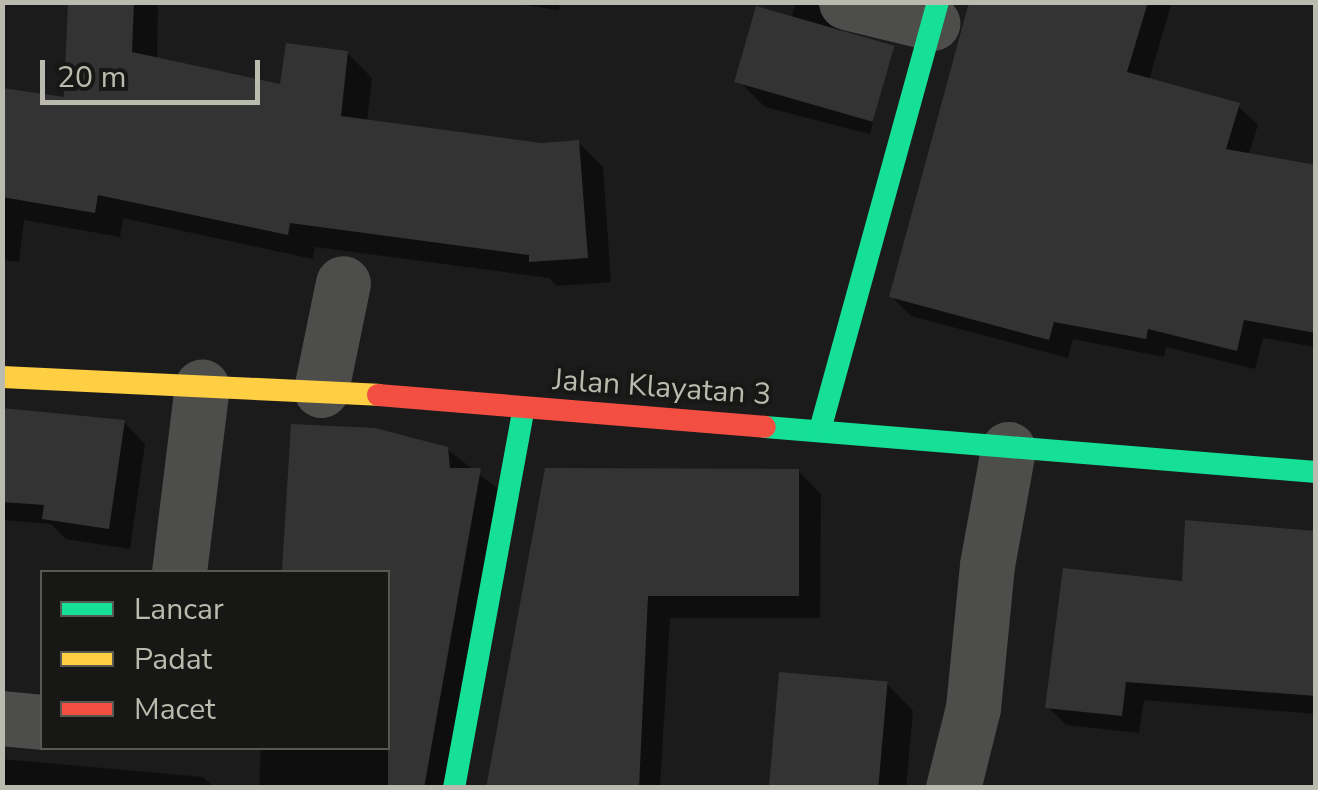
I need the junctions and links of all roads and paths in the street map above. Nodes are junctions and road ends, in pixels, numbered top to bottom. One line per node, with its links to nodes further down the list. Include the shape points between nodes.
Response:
1 (846, 2): 2 (street)
2 (935, 13): 8 (street)
3 (343, 284): 6 (street)
4 (2, 377): 5 (street, Jalan Klayatan 3)
5 (202, 386): 6 (street, Jalan Klayatan 3); 11 (street)
6 (320, 390): 7 (street, Jalan Klayatan 3)
7 (524, 408): 8 (street, Jalan Klayatan 3); 14 (street)
8 (820, 430): 9 (street, Jalan Klayatan 3)
9 (1008, 448): 10 (street, Jalan Klayatan 3); 15 (street, via 987,564 973,708)
10 (1316, 472)
11 (179, 570)
12 (2, 718): 13 (street)
13 (40, 722)
14 (454, 788)
15 (953, 788)

